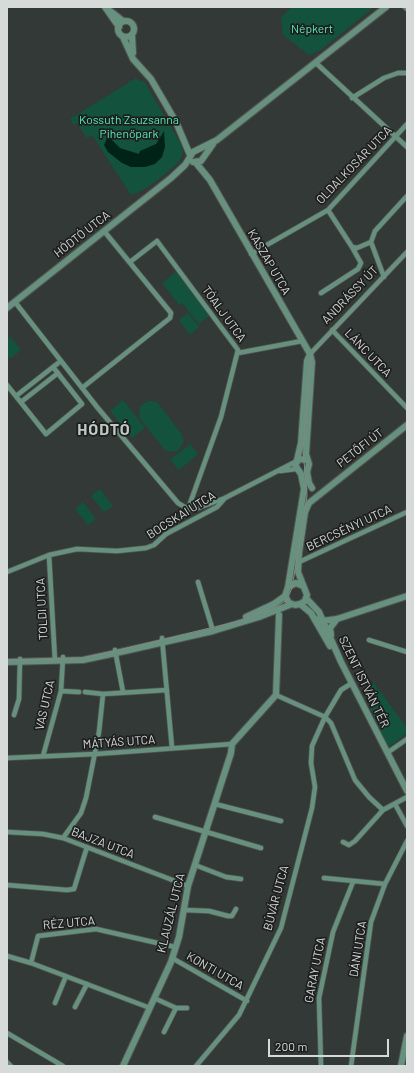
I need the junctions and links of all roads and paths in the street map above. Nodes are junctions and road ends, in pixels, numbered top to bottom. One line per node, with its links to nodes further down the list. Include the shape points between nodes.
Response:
1 (105, 7): 3 (street); 4 (street)
2 (386, 7): 8 (street)
3 (123, 21): 4 (street); 5 (street, via 133,24 135,30)
4 (118, 27): 6 (street)
5 (132, 35): 6 (street); 7 (street)
6 (124, 36): 7 (street)
7 (135, 62): 15 (street, via 151,79)
8 (316, 63): 10 (street); 13 (street)
9 (407, 73): 10 (street, via 384,78)
10 (352, 98): 12 (street)
11 (407, 124): 12 (street, OLDALKOSÁR UTCA)
12 (396, 137): 14 (street); 19 (street, OLDALKOSÁR UTCA)
13 (217, 140): 15 (street); 16 (street)
14 (407, 147)
15 (193, 153): 16 (street, via 192,161); 16 (street, via 201,152); 17 (street, HÓDTÓ UTCA)
16 (199, 161): 17 (street, HÓDTÓ UTCA); 24 (street, KASZAP UTCA)
17 (171, 178): 20 (street, HÓDTÓ UTCA)
18 (407, 196): 21 (street, via 375,231)
19 (328, 210): 22 (street); 24 (street, OLDALKOSÁR UTCA)
20 (104, 231): 25 (street); 28 (street, HÓDTÓ UTCA)
21 (371, 242): 22 (street); 26 (street)
22 (352, 247): 27 (street, via 361,263 358,269)
23 (407, 252): 26 (street, ANDRÁSSY ÚT)
24 (251, 254): 31 (street, KASZAP UTCA)
25 (130, 262): 32 (street, TÓALJ UTCA, via 157,241); 38 (street, via 171,314 170,318)
26 (384, 277): 30 (street, ANDRÁSSY ÚT)
27 (321, 293)
28 (15, 302): 29 (street, HÓDTÓ UTCA); 34 (street)
29 (7, 308)
30 (332, 330): 33 (street, ANDRÁSSY ÚT); 41 (street, LÁNC UTCA)
31 (302, 341): 32 (street); 33 (street, KASZAP UTCA)
32 (238, 353): 52 (street, TÓALJ UTCA, via 221,417)
33 (310, 354): 43 (street, via 312,362); 44 (street, via 307,361)
34 (61, 361): 35 (street); 38 (street)
35 (53, 367): 36 (street); 39 (street)
36 (58, 373): 40 (street); 40 (street, via 82,404 46,434)
37 (7, 385): 39 (street)
38 (82, 388): 52 (street, via 170,494)
39 (16, 396): 40 (street)
40 (21, 402)
41 (407, 408)
42 (407, 425): 47 (street, PETŐFI ÚT)
43 (307, 460): 44 (street, via 301,458); 45 (street)
44 (297, 466): 45 (street, via 302,472); 48 (street); 50 (street, BOCSKAI UTCA, via 273,474)
45 (308, 468): 46 (street, via 309,483)
46 (313, 488): 47 (street); 48 (street); 51 (street)
47 (327, 488): 51 (street, PETŐFI ÚT)
48 (304, 489): 49 (street)
49 (303, 497): 51 (street, via 307,500); 59 (street)
50 (225, 498): 52 (street, BOCSKAI UTCA, via 193,510); 54 (street, BOCSKAI UTCA, via 217,507 166,534 146,548 117,551 77,549)
51 (313, 498): 55 (street, via 305,512)
52 (188, 509)
53 (407, 512): 55 (street, BERCSÉNYI UTCA)
54 (49, 555): 56 (street, BOCSKAI UTCA); 77 (street, TOLDI UTCA)
55 (299, 562): 58 (street, via 298,572)
56 (7, 572)
57 (198, 582): 69 (street)
58 (303, 586): 59 (street, via 296,583); 62 (street, via 307,591)
59 (288, 587): 60 (street)
60 (285, 596): 63 (street); 69 (street, via 254,614)
61 (407, 596): 67 (street)
62 (306, 598): 64 (street); 68 (street, SZENT ISTVÁN TÉR, via 319,612)
63 (292, 604): 64 (street); 65 (street)
64 (300, 604): 66 (street)
65 (278, 612): 69 (street); 87 (street)
66 (316, 619): 68 (street); 79 (street)
67 (337, 619): 68 (street); 70 (street, via 330,628)
68 (322, 621): 70 (street, SZENT ISTVÁN TÉR)
69 (213, 629): 71 (street)
70 (331, 638): 79 (street, SZENT ISTVÁN TÉR)
71 (163, 640): 73 (street); 81 (street)
72 (369, 640): 74 (street)
73 (115, 652): 75 (street); 85 (street)
74 (407, 652)
75 (63, 659): 77 (street); 82 (street, VAS UTCA)
76 (20, 660): 77 (street); 78 (street); 88 (street, via 19,699)
77 (55, 660)
78 (7, 661)
79 (341, 662): 80 (street, SZENT ISTVÁN TÉR)
80 (352, 683): 89 (street, BÚVÁR UTCA, via 341,690); 93 (street, SZENT ISTVÁN TÉR)
81 (168, 690): 85 (street); 92 (street)
82 (61, 691): 83 (street); 95 (street, VAS UTCA)
83 (79, 692)
84 (85, 692): 86 (street)
85 (123, 692): 86 (street)
86 (103, 694): 94 (street)
87 (276, 695): 89 (street); 91 (street)
88 (14, 715)
89 (325, 717): 101 (street, via 331,723 356,780); 128 (street, BÚVÁR UTCA, via 312,746 311,762 315,788 312,808 281,928)
90 (407, 739): 93 (street)
91 (232, 744): 92 (street, MÁTYÁS UTCA); 99 (street, KLAUZÁL UTCA)
92 (172, 748): 94 (street, MÁTYÁS UTCA)
93 (387, 753): 97 (street, SZENT ISTVÁN TÉR)
94 (96, 754): 95 (street, MÁTYÁS UTCA); 107 (street, via 81,813)
95 (43, 756): 96 (street, MÁTYÁS UTCA)
96 (7, 758)
97 (407, 791)
98 (407, 797): 100 (street)
99 (215, 804): 103 (street); 106 (street, KLAUZÁL UTCA)
100 (395, 804): 101 (street); 104 (street)
101 (383, 810): 109 (street, via 355,842 349,845)
102 (155, 817): 106 (street)
103 (281, 821)
104 (407, 826)
105 (7, 832): 107 (street, BAJZA UTCA)
106 (206, 832): 111 (street); 112 (street, KLAUZÁL UTCA)
107 (63, 838): 110 (street, BAJZA UTCA)
108 (407, 841): 116 (street, DÁNI UTCA)
109 (343, 842)
110 (87, 847): 117 (street, via 74,888 66,890); 118 (street, BAJZA UTCA)
111 (261, 848)
112 (195, 865): 114 (street, via 226,877); 118 (street, KLAUZÁL UTCA)
113 (324, 878): 115 (street)
114 (241, 879)
115 (353, 882): 116 (street); 142 (street, GARAY UTCA, via 333,932 319,998)
116 (385, 884): 143 (street, DÁNI UTCA, via 371,922)
117 (7, 885)
118 (188, 886): 120 (street, KLAUZÁL UTCA)
119 (236, 909): 120 (street, via 232,916 209,911)
120 (184, 910): 121 (street, KLAUZÁL UTCA)
121 (176, 947): 123 (street, KLAUZÁL UTCA); 124 (street, RÉZ UTCA, via 96,929 38,936)
122 (7, 956): 124 (street)
123 (172, 958): 127 (street, KLAUZÁL UTCA); 128 (street, KONTI UTCA)
124 (31, 963): 125 (street)
125 (66, 976): 126 (street); 129 (street)
126 (87, 984): 130 (street); 131 (street)
127 (154, 998): 131 (street, KLAUZÁL UTCA); 132 (street)
128 (247, 1001): 141 (street, BÚVÁR UTCA, via 240,1015)
129 (55, 1003)
130 (75, 1007)
131 (150, 1008): 140 (street, KLAUZÁL UTCA)
132 (176, 1008): 133 (street); 134 (street)
133 (188, 1008)
134 (164, 1032)
135 (7, 1033): 139 (street)
136 (407, 1036): 144 (street)
137 (7, 1062): 138 (street)
138 (11, 1066)
139 (63, 1066)
140 (123, 1066)
141 (196, 1066)
142 (321, 1066)
143 (351, 1066)
144 (401, 1066)

